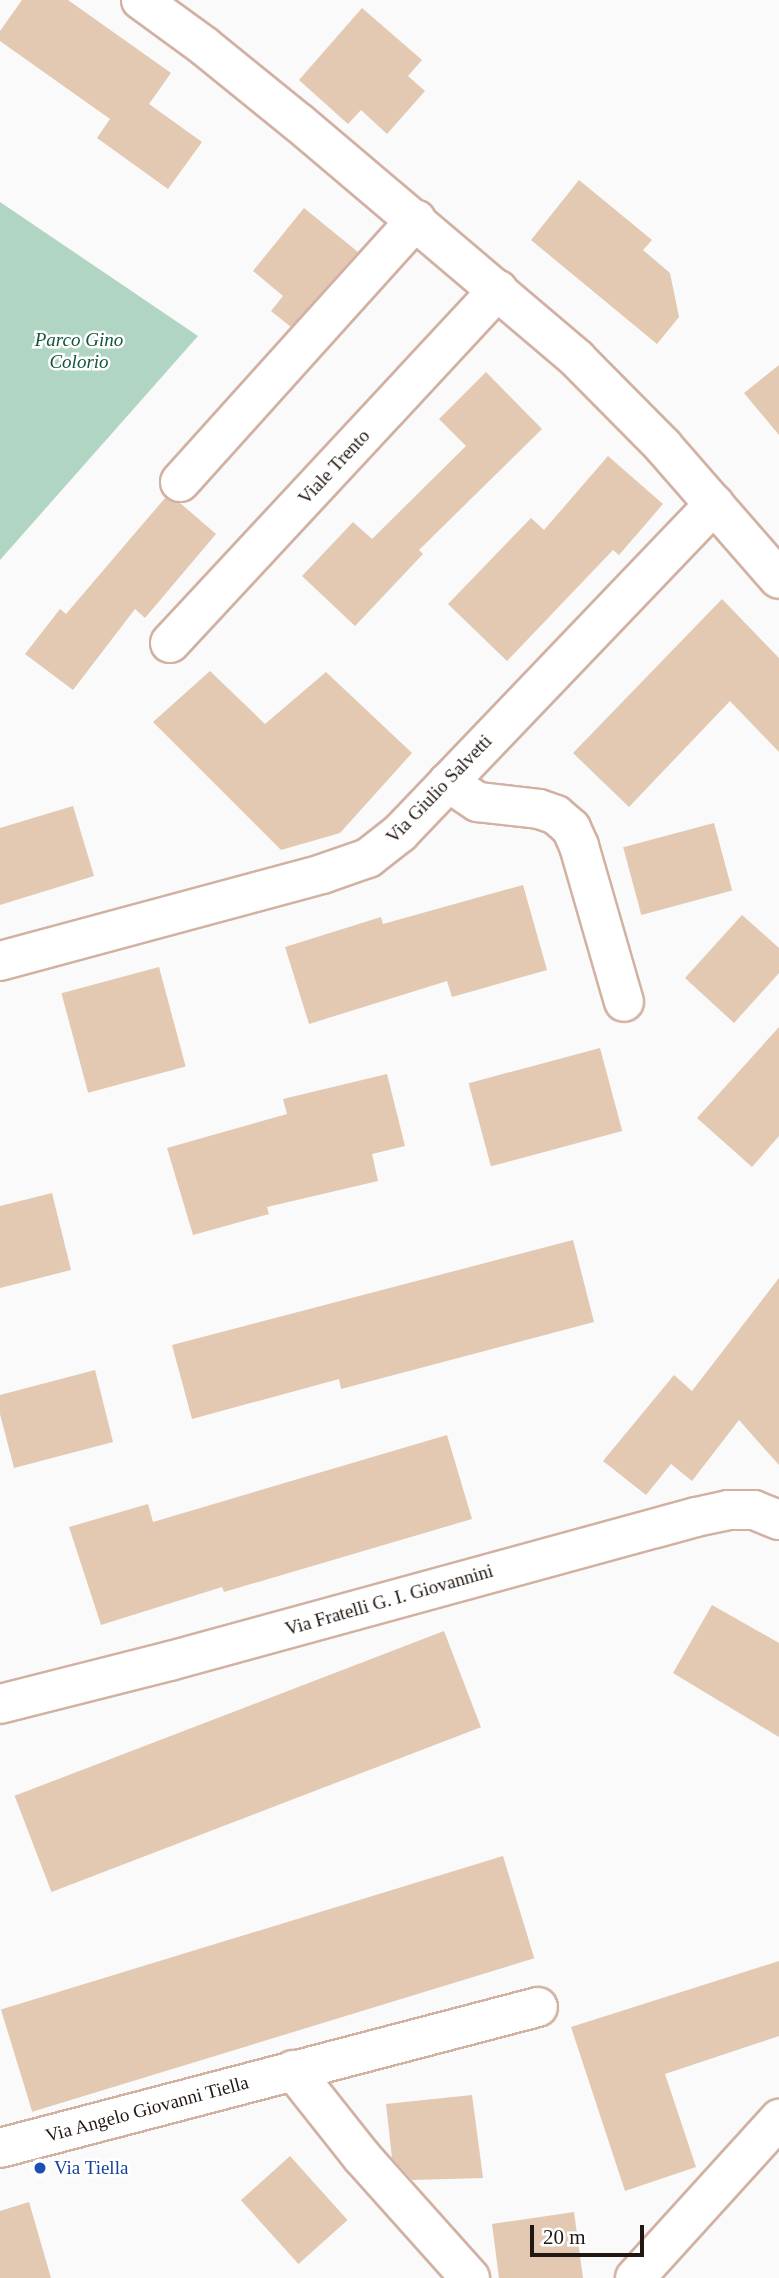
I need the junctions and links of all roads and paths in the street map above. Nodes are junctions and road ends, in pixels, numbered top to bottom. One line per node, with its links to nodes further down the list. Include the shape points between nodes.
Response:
1 (141, 0): 2 (street)
2 (416, 220): 3 (street); 4 (street)
3 (498, 290): 5 (street, via 608,389); 7 (street, Viale Trento)
4 (180, 482)
5 (714, 504): 6 (street); 8 (street, Via Giulio Salvetti)
6 (779, 579)
7 (170, 643)
8 (448, 782): 9 (street, Via Giulio Salvetti, via 400,833 368,858); 10 (street, via 478,802 539,809 556,815 571,828)
9 (0, 961)
10 (624, 1002)
11 (779, 1520): 12 (street, Via Fratelli G. I. Giovannini, via 754,1510 696,1517)
12 (0, 1704)
13 (538, 2007): 14 (street, Via Angelo Giovanni Tiella)
14 (293, 2070): 16 (street, Via Angelo Giovanni Tiella); 17 (street, via 362,2157)
15 (779, 2119): 18 (street)
16 (0, 2148)
17 (470, 2278)
18 (635, 2278)

